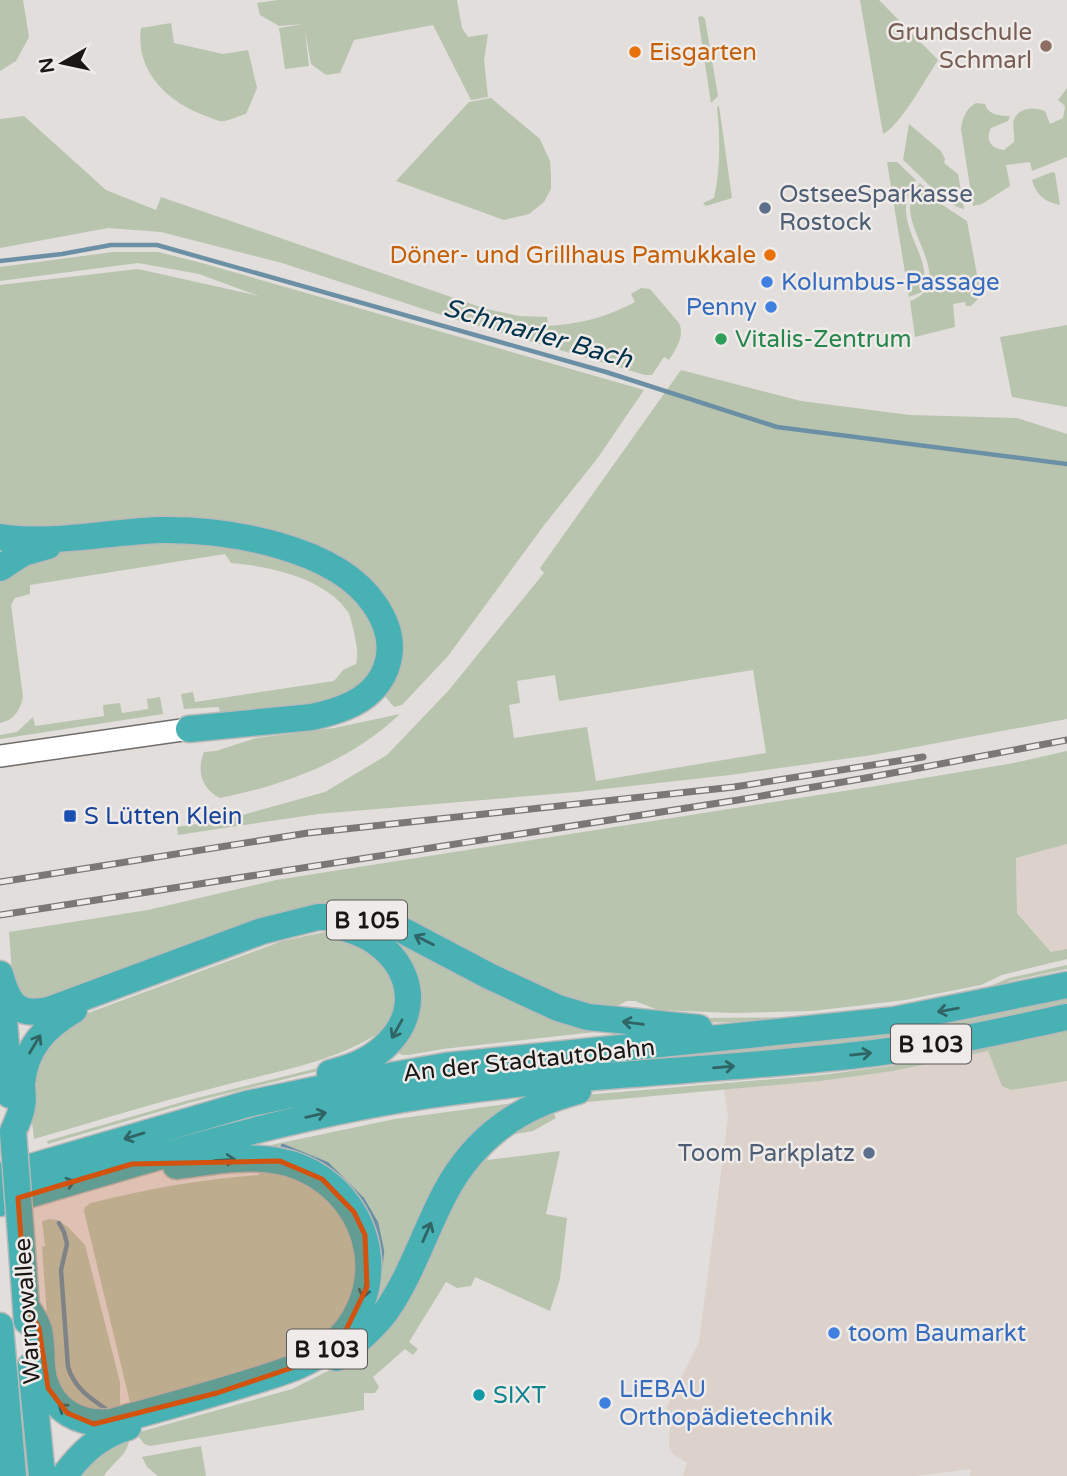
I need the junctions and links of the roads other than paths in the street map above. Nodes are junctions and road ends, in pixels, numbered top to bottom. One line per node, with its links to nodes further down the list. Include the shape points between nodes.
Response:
1 (0, 537): 2 (highway)
2 (77, 538): 3 (highway, via 23,553); 4 (highway, via 158,530 262,542 330,566 362,590 381,613 389,635 387,664 371,691 357,702 312,717)
3 (0, 568)
4 (189, 729): 5 (street)
5 (0, 756)
6 (0, 976): 9 (highway, B 105, one-way to 6, via 588,1017 489,976 398,928 341,917 318,917 262,931 34,1013 18,1009 9,1000); 12 (highway, Warnowallee)
7 (1067, 985): 9 (highway, An der Stadtautobahn / B 103, one-way to 9, via 894,1020)
8 (1067, 1017): 10 (highway, An der Stadtautobahn / B 103, one-way to 8, via 874,1053)
9 (749, 1037): 11 (highway, An der Stadtautobahn / B 103, via 446,1066)
10 (683, 1071): 13 (highway, An der Stadtautobahn / B 103, one-way to 10, via 247,1132 394,1101 552,1081); 21 (highway, one-way to 10, via 92,1445 112,1432 309,1373 352,1346 385,1313 401,1288 457,1175 476,1149 525,1109 586,1089 633,1085)
11 (247, 1104): 12 (highway, one-way to 11, via 23,1104 23,1076 30,1050 53,1023 76,1009 296,931 343,928 375,939 395,959 406,982 407,1006 395,1035 369,1059 352,1067 270,1087); 14 (highway, An der Stadtautobahn / B 103, one-way to 14)
12 (13, 1132): 16 (highway, Warnowallee, bridge)
13 (132, 1164): 15 (highway, An der Stadtautobahn / B 103, one-way to 13); 16 (highway, B 103, one-way to 16, via 177,1166 260,1159 302,1168 322,1179 354,1212 365,1235 366,1287 345,1332 309,1362 190,1400 94,1424 79,1420 56,1402 44,1378 39,1328)
14 (0, 1176)
15 (0, 1203)
16 (26, 1306): 20 (highway, Warnowallee)
17 (0, 1326): 18 (highway, Warnowallee)
18 (2, 1388): 19 (highway, Warnowallee)
19 (13, 1476)
20 (42, 1476)
21 (64, 1476)

